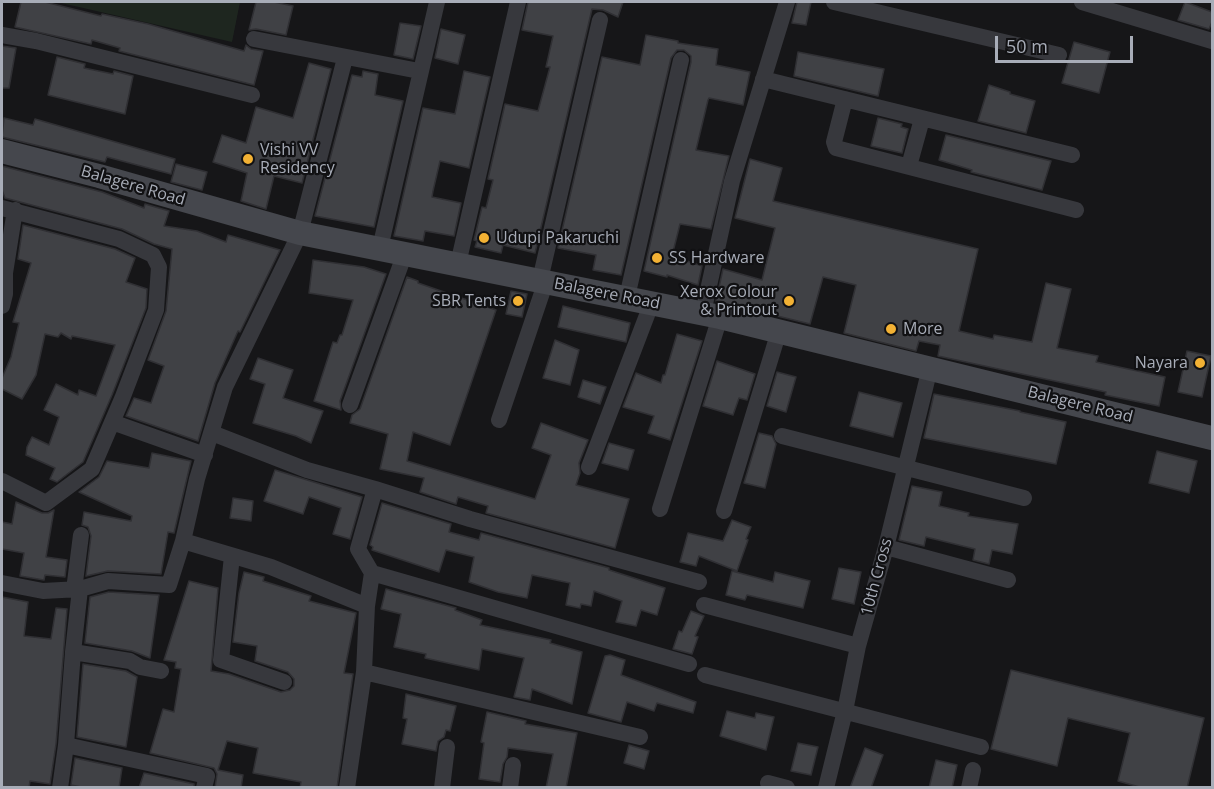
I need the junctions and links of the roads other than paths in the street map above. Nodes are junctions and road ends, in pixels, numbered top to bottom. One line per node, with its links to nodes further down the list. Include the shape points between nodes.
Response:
1 (436, 2): 13 (street)
2 (518, 2): 26 (street)
3 (787, 2): 14 (street)
4 (834, 2): 10 (street)
5 (1082, 2): 9 (street)
6 (600, 20): 27 (street)
7 (2, 35): 15 (street)
8 (254, 39): 11 (street)
9 (1212, 41)
10 (1059, 55)
11 (345, 58): 13 (street); 23 (street)
12 (681, 60): 28 (street)
13 (419, 71): 24 (street)
14 (763, 79): 16 (street); 31 (street, via 732,181)
15 (252, 95)
16 (845, 99): 17 (street); 20 (street, via 834,142 836,148)
17 (922, 119): 19 (street); 20 (street)
18 (2, 151): 23 (street, Balagere Road)
19 (1072, 155)
20 (909, 166): 22 (street)
21 (8, 209): 30 (street); 36 (street, via 119,239 153,255 159,267 156,310)
22 (1076, 210)
23 (300, 233): 24 (street, Balagere Road); 37 (street, via 225,387)
24 (380, 248): 25 (street, Balagere Road)
25 (405, 253): 26 (street, Balagere Road); 34 (street)
26 (458, 264): 27 (street, Balagere Road)
27 (543, 281): 28 (street, Balagere Road); 35 (street)
28 (627, 297): 29 (street, Balagere Road)
29 (652, 302): 31 (street, Balagere Road); 41 (street)
30 (2, 306)
31 (711, 315): 32 (street, Balagere Road); 46 (street)
32 (779, 331): 33 (street, Balagere Road); 47 (street)
33 (930, 368): 39 (street, Balagere Road); 42 (street, 10th Cross)
34 (350, 405)
35 (499, 420)
36 (112, 422): 40 (street); 43 (street, via 92,469 46,503)
37 (212, 433): 40 (street); 44 (street, via 307,470)
38 (782, 436): 42 (street)
39 (1212, 438)
40 (205, 455): 49 (street)
41 (589, 467)
42 (906, 467): 45 (street); 50 (street, 10th Cross)
43 (2, 481)
44 (375, 489): 52 (street, via 358,549); 54 (street)
45 (1024, 498)
46 (660, 509)
47 (724, 511)
48 (81, 535): 56 (street)
49 (183, 541): 51 (street); 56 (street, via 170,585 108,581)
50 (886, 547): 53 (street); 59 (street, 10th Cross)
51 (232, 556): 58 (street, via 271,567); 65 (street, via 221,660)
52 (372, 573): 58 (street); 61 (street)
53 (1008, 580)
54 (699, 582)
55 (2, 583): 56 (street, via 42,591)
56 (77, 589): 60 (street)
57 (705, 605): 59 (street)
58 (367, 606): 63 (street)
59 (858, 646): 66 (street, 10th Cross)
60 (73, 652): 62 (street, via 130,661); 68 (street)
61 (689, 664)
62 (161, 671)
63 (364, 672): 67 (street); 76 (street)
64 (705, 675): 66 (street)
65 (284, 682)
66 (845, 711): 70 (street); 80 (street, 10th Cross)
67 (640, 737)
68 (66, 745): 74 (street); 75 (street, via 207,776)
69 (447, 747): 77 (street)
70 (981, 747)
71 (513, 765): 78 (street)
72 (973, 770): 81 (street)
73 (768, 783): 79 (street)
74 (60, 788)
75 (204, 788)
76 (347, 788)
77 (442, 788)
78 (510, 788)
79 (787, 788)
80 (826, 788)
81 (969, 788)

